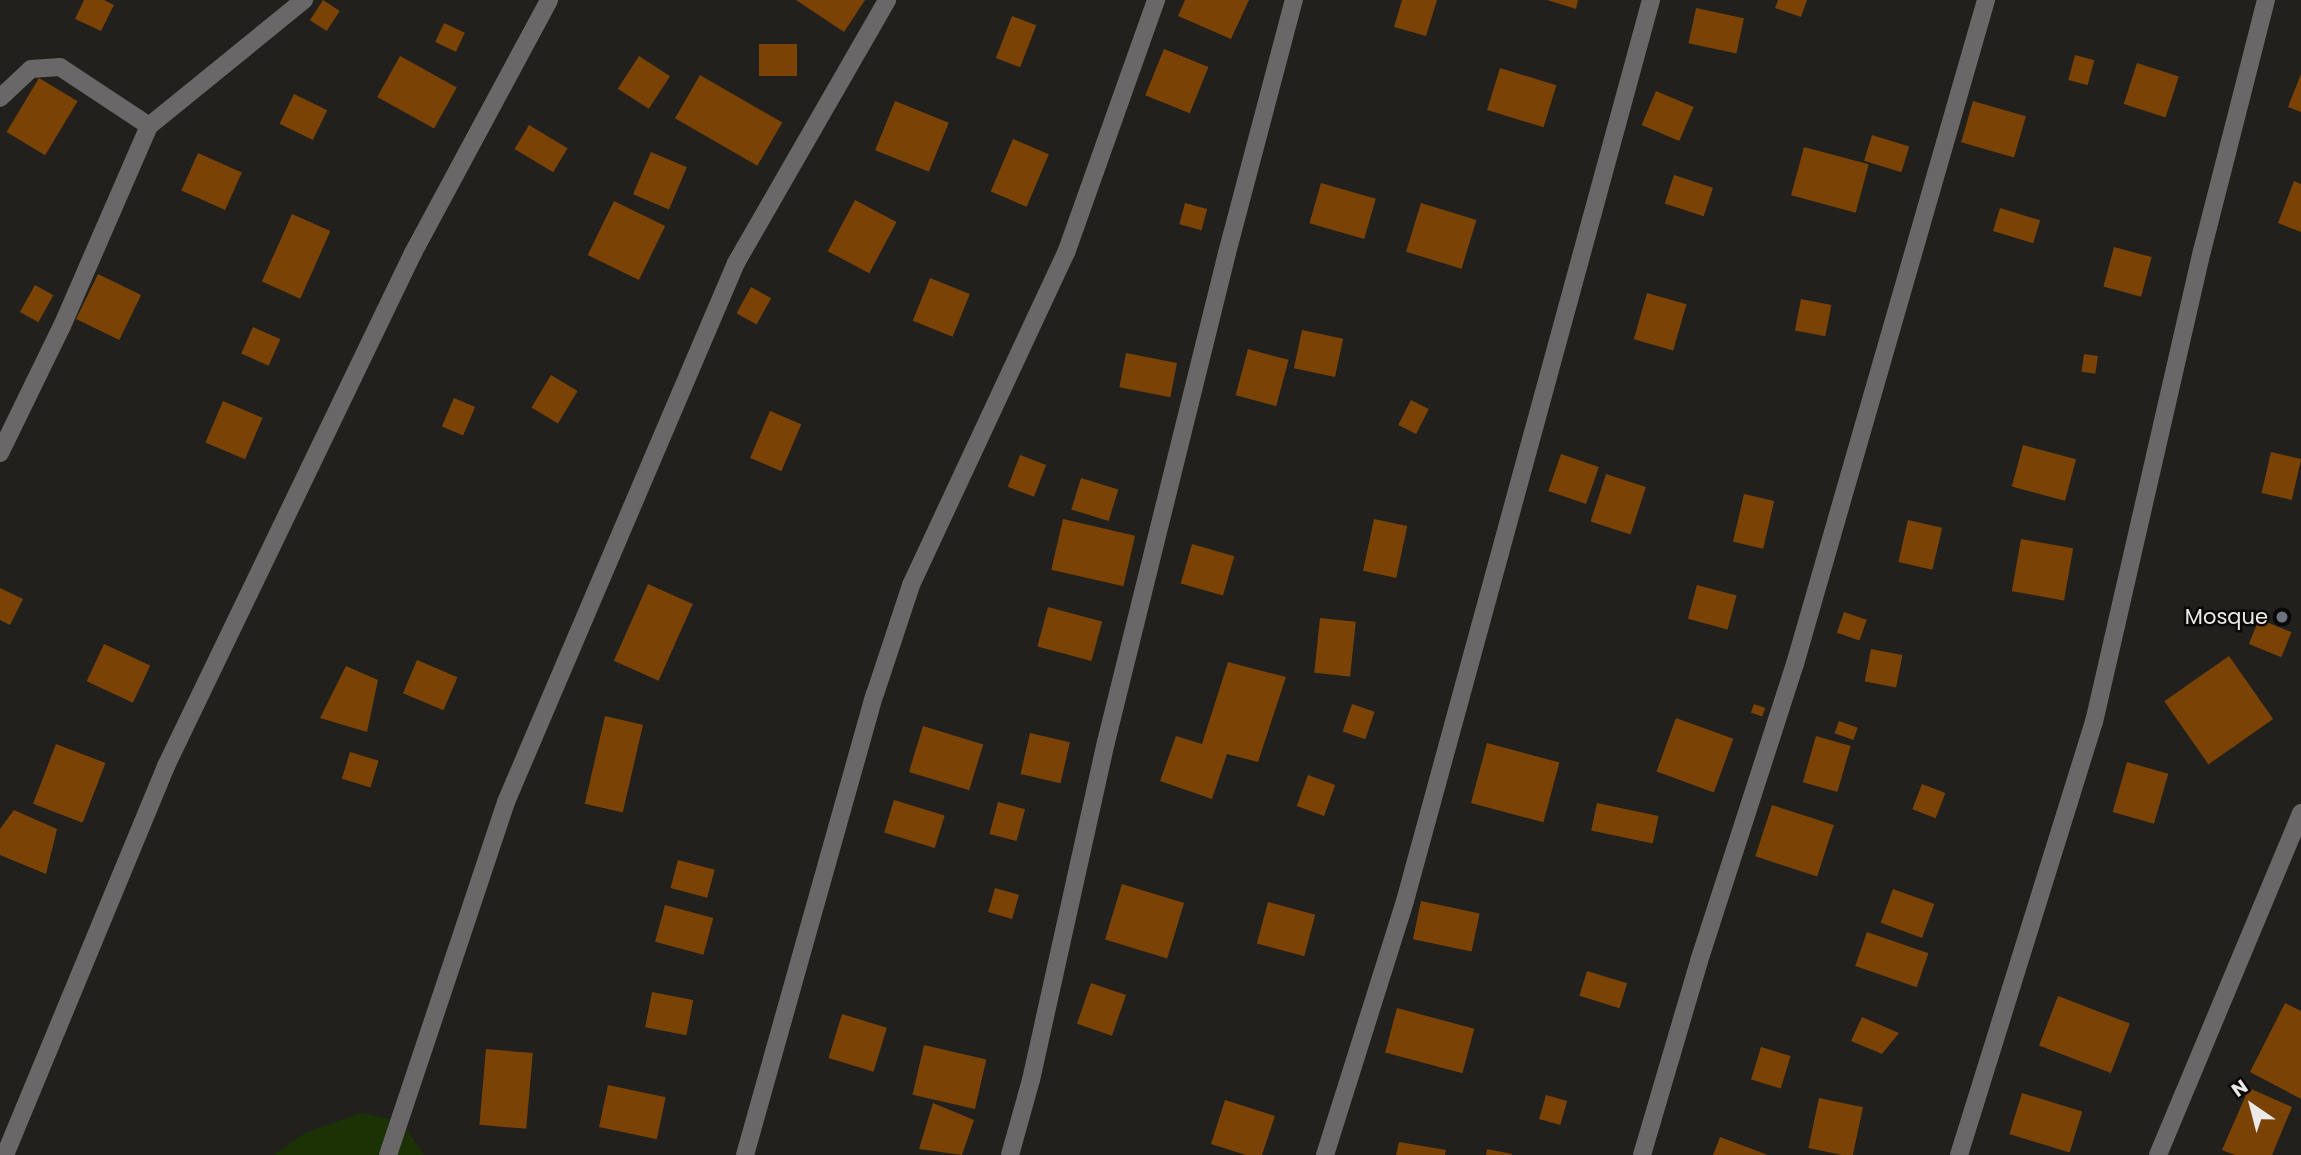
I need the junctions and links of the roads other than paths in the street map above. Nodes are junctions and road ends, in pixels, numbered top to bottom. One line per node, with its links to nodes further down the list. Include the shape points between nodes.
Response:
1 (304, 0): 10 (street)
2 (548, 0): 13 (street, via 413,253 166,766)
3 (887, 0): 14 (street, via 736,262 506,802)
4 (1156, 0): 15 (street, via 1066,253 911,585 875,694)
5 (1294, 0): 16 (street, via 1106,742)
6 (1651, 0): 17 (street, via 1405,901)
7 (1986, 0): 18 (street, via 1795,664)
8 (2266, 0): 19 (street, via 2202,251 2094,722)
9 (0, 97): 10 (street, via 31,69 60,67)
10 (149, 126): 11 (street, via 62,326)
11 (0, 453)
12 (2301, 813): 20 (street)
13 (5, 1155)
14 (388, 1155)
15 (745, 1155)
16 (1010, 1155)
17 (1325, 1155)
18 (1642, 1155)
19 (1959, 1155)
20 (2158, 1155)

